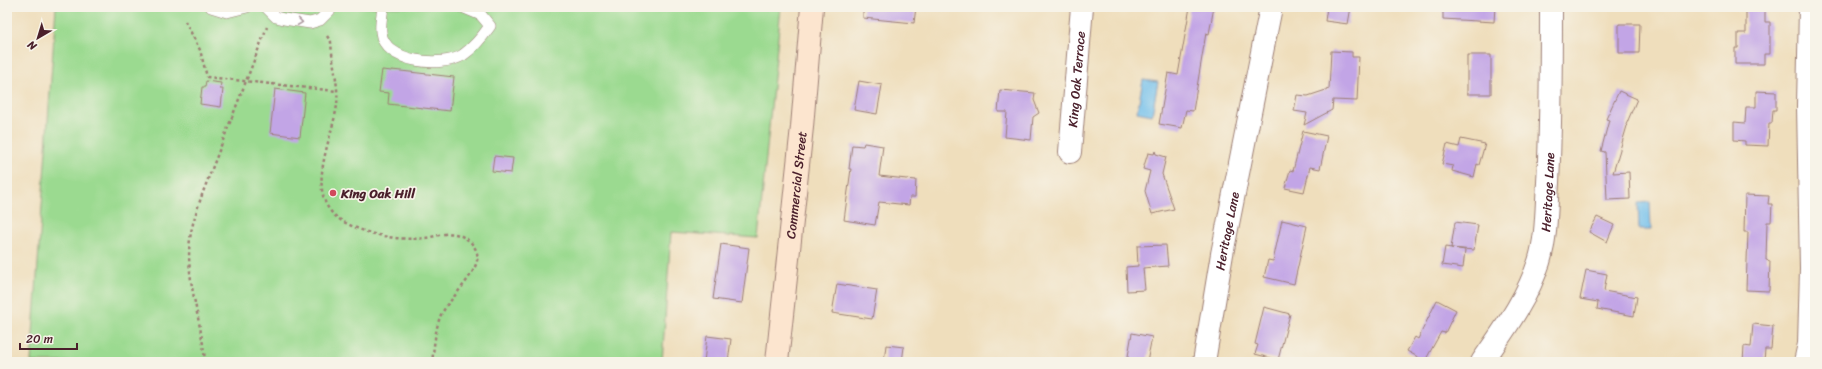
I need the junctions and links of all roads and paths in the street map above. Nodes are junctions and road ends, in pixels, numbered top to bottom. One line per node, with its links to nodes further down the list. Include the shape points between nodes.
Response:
1 (212, 7): 2 (lane, via 227,12)
2 (247, 7)
3 (266, 7): 4 (lane, one-way to 4, via 276,17 310,23 320,20)
4 (333, 7)
5 (383, 7): 6 (lane, via 381,32 384,42 393,51 410,59 440,62 464,55 490,26 481,15)
6 (462, 7)
7 (812, 7): 20 (main road, Commercial Street)
8 (1082, 7): 17 (street, King Oak Terrace)
9 (1270, 7): 21 (street, Heritage Lane, via 1222,254)
10 (1551, 7): 22 (street, Heritage Lane, via 1545,236 1531,282 1508,325)
11 (1810, 7): 23 (street, via 1808,105 1811,276 1809,344)
12 (185, 21): 15 (path, via 200,50 207,77)
13 (267, 26): 15 (path)
14 (327, 36): 16 (path, via 331,42)
15 (245, 82): 16 (path); 18 (path, via 203,192 190,240 189,264 204,342)
16 (336, 91): 19 (path, via 337,103 321,187 324,201 331,211 343,221 384,237 426,238 453,233 469,241 477,254 471,274 446,306 440,318)
17 (1070, 152)
18 (205, 362)
19 (432, 362)
20 (777, 362)
21 (1204, 362)
22 (1482, 362)
23 (1804, 362)

